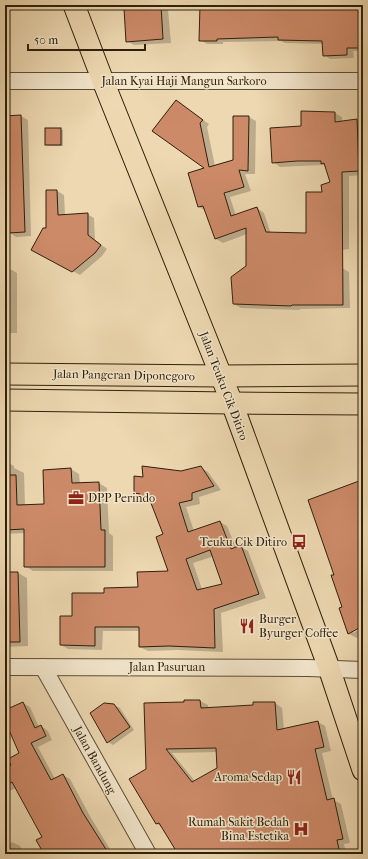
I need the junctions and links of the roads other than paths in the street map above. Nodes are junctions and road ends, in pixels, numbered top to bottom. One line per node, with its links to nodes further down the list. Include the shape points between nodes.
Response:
1 (74, 5): 3 (main road, Jalan Teuku Cik Ditiro)
2 (5, 81): 3 (street, Jalan Kyai Haji Mangun Sarkoro)
3 (103, 81): 4 (street, Jalan Kyai Haji Mangun Sarkoro); 7 (main road, Jalan Teuku Cik Ditiro)
4 (363, 81)
5 (5, 374): 7 (main road, Jalan Pangeran Diponegoro)
6 (363, 375): 7 (main road, Jalan Pangeran Diponegoro)
7 (221, 376): 9 (main road, Jalan Teuku Cik Ditiro)
8 (5, 400): 9 (main road)
9 (232, 403): 10 (main road); 13 (main road, Jalan Teuku Cik Ditiro)
10 (363, 404)
11 (5, 667): 12 (street, Jalan Pasuruan)
12 (43, 667): 13 (street, Jalan Pasuruan); 16 (street, Jalan Bandung)
13 (329, 668): 14 (street, Jalan Pasuruan); 15 (main road, Jalan Teuku Cik Ditiro)
14 (363, 670)
15 (363, 770)
16 (148, 854)

